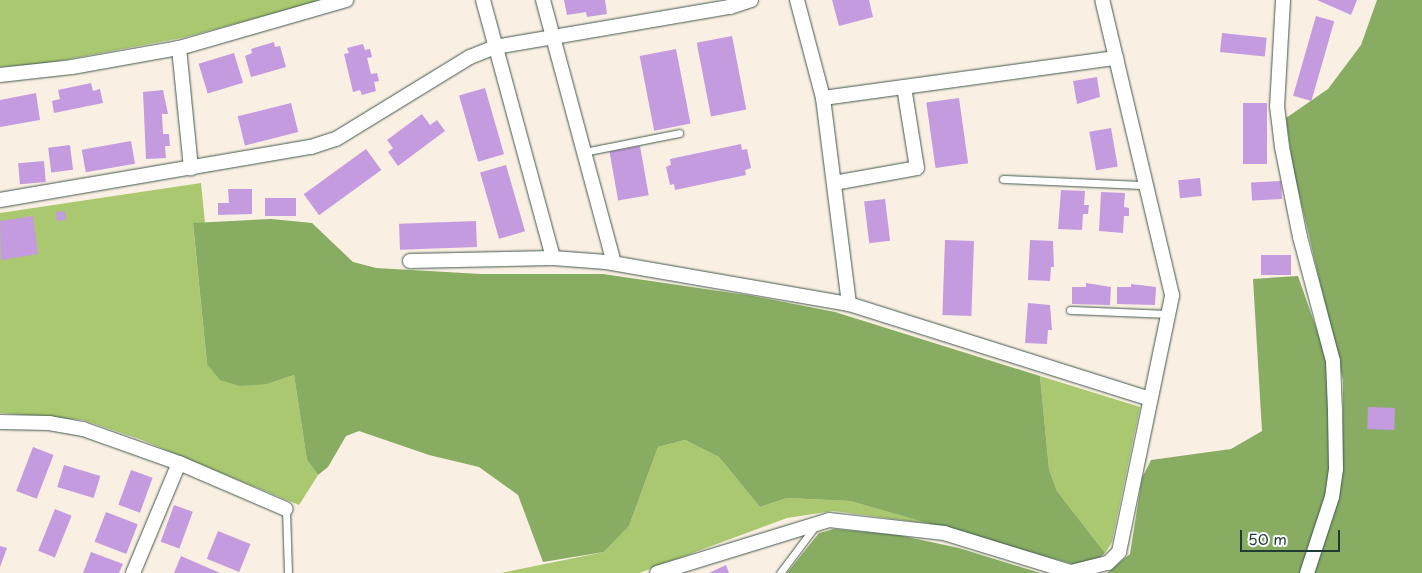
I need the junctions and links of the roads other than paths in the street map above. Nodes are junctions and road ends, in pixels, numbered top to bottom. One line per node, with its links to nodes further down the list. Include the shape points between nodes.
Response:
1 (346, 0): 10 (street)
2 (483, 0): 9 (street)
3 (543, 0): 8 (street)
4 (751, 0): 8 (street, via 730,7)
5 (797, 0): 14 (street)
6 (1102, 0): 11 (street)
7 (1283, 0): 37 (street, via 1277,106 1282,147 1300,237 1334,369 1336,469 1332,497)
8 (553, 37): 9 (street); 16 (street)
9 (495, 47): 17 (street, via 470,57 336,140); 22 (street)
10 (179, 48): 12 (street, via 72,67); 17 (street)
11 (1116, 58): 13 (street); 20 (street)
12 (0, 75)
13 (904, 87): 14 (street); 19 (street, via 917,168)
14 (823, 98): 19 (street)
15 (678, 134): 16 (lane)
16 (584, 152): 24 (street)
17 (192, 168): 21 (street)
18 (1003, 180): 20 (lane)
19 (834, 183): 25 (street)
20 (1143, 185): 27 (street, via 1168,270 1172,295)
21 (0, 200)
22 (553, 258): 23 (street); 24 (street)
23 (410, 261)
24 (614, 263): 25 (street)
25 (849, 304): 28 (street)
26 (1070, 310): 27 (lane)
27 (1170, 314): 28 (street)
28 (1150, 399): 32 (street, via 1125,535 1119,552 1108,563 1095,568 1071,572 944,533 829,520)
29 (0, 422): 30 (street, via 49,423 83,429)
30 (179, 463): 31 (street); 33 (street)
31 (286, 509): 34 (lane)
32 (818, 523): 35 (street); 36 (lane)
33 (133, 573)
34 (288, 573)
35 (657, 573)
36 (780, 573)
37 (1307, 573)

